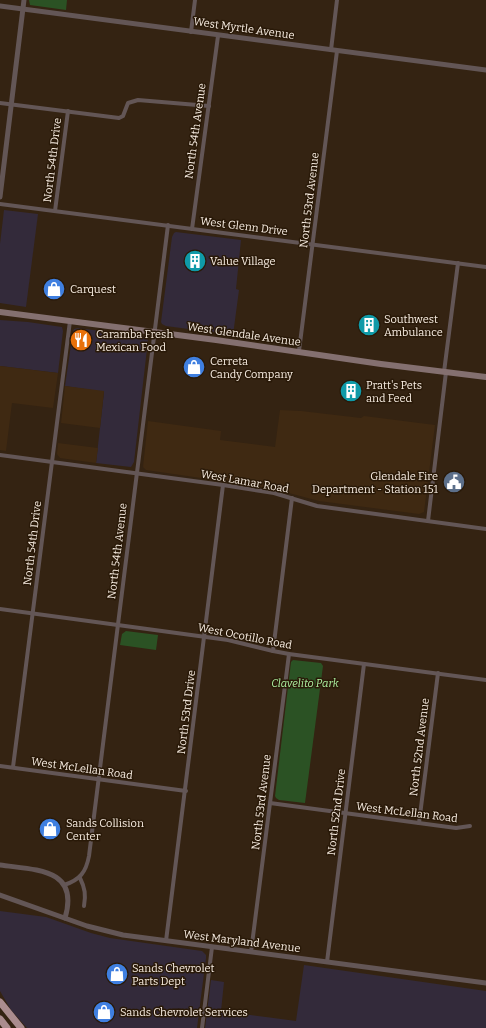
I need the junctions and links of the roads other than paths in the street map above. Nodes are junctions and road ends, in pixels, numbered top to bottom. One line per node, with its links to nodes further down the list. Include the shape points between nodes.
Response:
1 (24, 0): 5 (street)
2 (195, 0): 6 (street)
3 (337, 0): 8 (street)
4 (0, 6): 5 (street, West Myrtle Avenue)
5 (23, 10): 6 (street, West Myrtle Avenue); 12 (street)
6 (191, 32): 7 (street, West Myrtle Avenue)
7 (218, 36): 8 (street, West Myrtle Avenue); 13 (street, North 54th Avenue)
8 (331, 50): 9 (street, West Myrtle Avenue)
9 (337, 51): 10 (street, West Myrtle Avenue); 20 (street, North 53rd Avenue)
10 (486, 70)
11 (0, 103): 12 (street)
12 (11, 105): 14 (street); 15 (street)
13 (208, 106): 14 (street, via 138,100 128,103 123,116 119,118); 19 (street, North 54th Avenue)
14 (68, 111): 17 (street, North 54th Drive)
15 (0, 197)
16 (0, 204): 17 (street, West Glenn Drive)
17 (55, 211): 18 (street, West Glenn Drive)
18 (168, 226): 19 (street, West Glenn Drive); 25 (street, North 54th Avenue)
19 (192, 229): 20 (street, West Glenn Drive)
20 (312, 244): 21 (street, West Glenn Drive); 26 (street, North 53rd Avenue)
21 (458, 263): 22 (street, West Glenn Drive); 27 (street)
22 (486, 267)
23 (0, 312): 24 (main road, West Glendale Avenue)
24 (70, 321): 25 (main road, West Glendale Avenue); 30 (street, North 54th Drive)
25 (156, 332): 26 (main road, West Glendale Avenue); 31 (street, North 54th Avenue)
26 (299, 351): 27 (main road, West Glendale Avenue)
27 (445, 372): 28 (main road, West Glendale Avenue); 34 (street)
28 (486, 377)
29 (0, 455): 30 (street, West Lamar Road)
30 (51, 462): 31 (street, West Lamar Road); 37 (street, North 54th Drive)
31 (137, 474): 32 (street, West Lamar Road); 38 (street, North 54th Avenue)
32 (223, 485): 33 (street, West Lamar Road); 39 (street, North 53rd Drive)
33 (292, 498): 34 (street, West Lamar Road, via 317,506); 40 (street)
34 (428, 521): 35 (street, West Lamar Road)
35 (486, 529)
36 (0, 609): 37 (street, West Ocotillo Road)
37 (33, 613): 38 (street, West Ocotillo Road); 46 (street, North 54th Drive)
38 (118, 624): 39 (street, West Ocotillo Road); 47 (street, North 54th Avenue)
39 (204, 636): 40 (street, West Ocotillo Road); 48 (street, North 53rd Drive)
40 (273, 651): 41 (street, West Ocotillo Road)
41 (289, 654): 42 (street, West Ocotillo Road); 49 (street, North 53rd Avenue)
42 (364, 664): 43 (street, West Ocotillo Road); 50 (street, North 52nd Drive)
43 (438, 673): 44 (street, West Ocotillo Road); 51 (street, North 52nd Avenue)
44 (486, 680)
45 (0, 766): 46 (street, West McLellan Road)
46 (13, 767): 47 (street, West McLellan Road)
47 (98, 779): 48 (street, West McLellan Road); 54 (street, North 54th Avenue, via 89,856)
48 (186, 790): 59 (street, North 53rd Drive)
49 (270, 803): 50 (street, West McLellan Road); 61 (street, North 53rd Avenue)
50 (345, 814): 51 (street, West McLellan Road); 62 (street, North 52nd Drive)
51 (419, 823): 52 (street, West McLellan Road, via 456,828)
52 (470, 826)
53 (0, 865): 55 (street, via 45,871 57,877)
54 (80, 878): 55 (street); 57 (street, via 86,894)
55 (64, 885): 58 (street, via 68,899)
56 (0, 896): 58 (street, West Maryland Avenue)
57 (84, 906)
58 (65, 918): 59 (street, West Maryland Avenue, via 111,933)
59 (166, 941): 60 (street, West Maryland Avenue)
60 (212, 947): 61 (street, West Maryland Avenue); 68 (street)
61 (251, 952): 62 (street, West Maryland Avenue)
62 (327, 962): 63 (street, West Maryland Avenue)
63 (486, 983)
64 (0, 1002): 67 (highway)
65 (0, 1019): 66 (highway)
66 (7, 1028)
67 (21, 1028)
68 (202, 1028)

